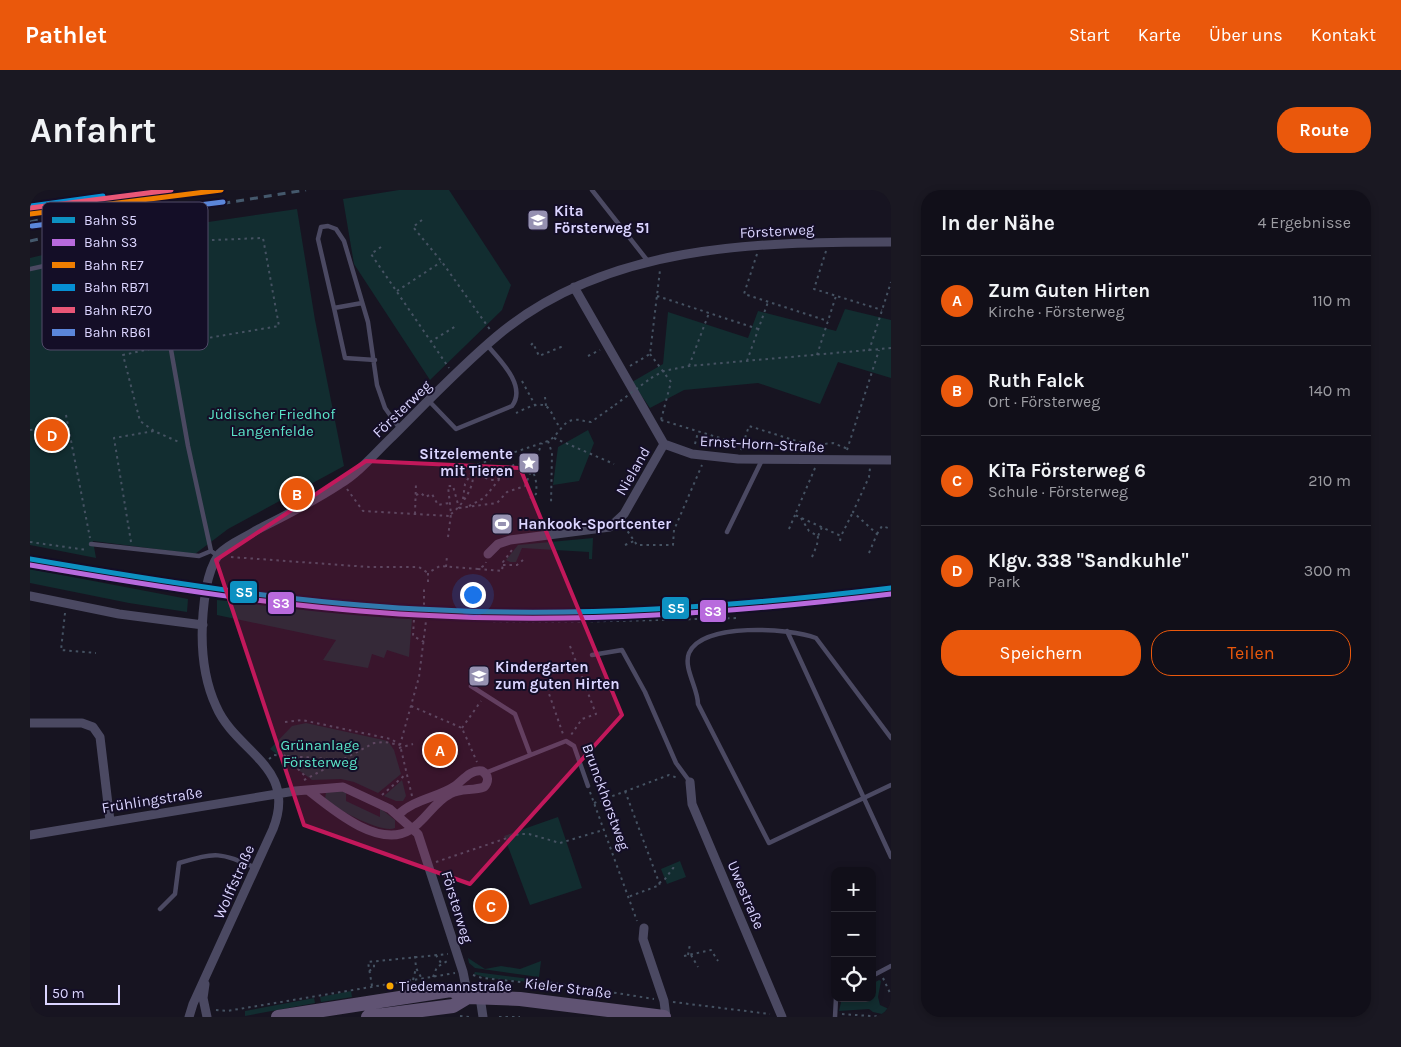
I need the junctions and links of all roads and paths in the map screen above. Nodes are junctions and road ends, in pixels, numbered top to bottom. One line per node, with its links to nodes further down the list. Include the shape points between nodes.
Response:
1 (592, 190): 9 (lane)
2 (422, 220): 10 (path, via 414,227)
3 (208, 240): 25 (path, via 263,238 279,326)
4 (829, 242): 5 (street, Försterweg); 6 (street, Försterweg); 15 (path, via 814,289)
5 (891, 242)
6 (760, 246): 8 (street, Försterweg); 16 (path, via 744,294)
7 (381, 247): 13 (path, via 370,254)
8 (661, 258): 9 (street, Försterweg); 14 (path)
9 (647, 260): 12 (street, Försterweg)
10 (442, 262): 13 (path); 24 (path)
11 (891, 282): 19 (path)
12 (574, 287): 24 (street, Försterweg, via 543,303); 30 (street)
13 (397, 291): 26 (path)
14 (657, 296): 20 (path); 36 (path)
15 (836, 296): 19 (path); 21 (path)
16 (768, 302): 21 (path); 23 (path)
17 (362, 303): 18 (lane); 18 (lane, via 344,241 336,229 321,227 318,239); 39 (lane)
18 (334, 308): 39 (lane, via 345,358)
19 (882, 310): 35 (path)
20 (709, 312): 23 (path); 41 (path)
21 (828, 321): 38 (path)
22 (456, 326): 26 (path)
23 (758, 328): 40 (path)
24 (496, 337): 28 (street, Försterweg)
25 (208, 338)
26 (430, 342): 44 (path)
27 (560, 344): 29 (path, via 561,347 539,356 533,343)
28 (487, 345): 44 (street, Försterweg); 46 (lane, via 516,384 518,392 512,406 456,429)
29 (531, 345)
30 (607, 347): 37 (path); 43 (street)
31 (891, 348): 34 (path)
32 (144, 350): 54 (path, via 123,355 140,421)
33 (170, 350): 60 (lane)
34 (879, 350): 35 (path); 63 (path)
35 (869, 351): 38 (path)
36 (650, 354): 42 (path); 43 (path)
37 (588, 356)
38 (817, 356): 40 (path)
39 (375, 360): 52 (lane, via 377,385 385,408)
40 (747, 361): 41 (path)
41 (689, 366): 42 (path)
42 (664, 371): 51 (path, bridge, via 591,422 573,419); 55 (path, via 671,388 662,419)
43 (620, 372): 59 (street)
44 (455, 376): 46 (street, Försterweg)
45 (545, 397): 47 (path)
46 (429, 402): 52 (street, Försterweg)
47 (546, 406): 49 (path, via 534,405); 51 (path)
48 (66, 415): 50 (path)
49 (509, 416)
50 (68, 425): 53 (path); 103 (path)
51 (561, 427): 56 (path)
52 (400, 429): 76 (street, Försterweg)
53 (30, 430)
54 (154, 431): 60 (path); 105 (path, via 114,438)
55 (698, 432): 61 (path); 64 (path)
56 (554, 438): 57 (path); 72 (path)
57 (548, 441): 58 (path); 82 (path, via 552,453)
58 (542, 443): 73 (path, via 487,460); 74 (path)
59 (664, 444): 64 (street, Ernst-Horn-Straße); 90 (street, Nieland)
60 (188, 446): 106 (lane)
61 (743, 446): 62 (path, via 749,426); 66 (path)
62 (822, 449): 63 (path, via 824,444 833,443); 69 (path)
63 (848, 449): 71 (path)
64 (692, 454): 65 (street, Ernst-Horn-Straße)
65 (706, 456): 66 (street, Ernst-Horn-Straße); 101 (path, via 674,530 673,546 637,545)
66 (738, 459): 67 (street, Ernst-Horn-Straße)
67 (762, 460): 69 (street, Ernst-Horn-Straße); 94 (lane)
68 (891, 460): 70 (street, Ernst-Horn-Straße)
69 (818, 461): 71 (street, Ernst-Horn-Straße); 88 (path)
70 (871, 461): 71 (street, Ernst-Horn-Straße); 85 (path, via 869,477)
71 (844, 462)
72 (614, 464)
73 (473, 470): 75 (path, via 493,480); 80 (path, via 472,482); 80 (path, via 465,484)
74 (532, 470): 75 (path, via 522,465 514,466); 79 (path, via 537,485 536,494); 83 (path, via 527,484 507,492 497,503)
75 (503, 474): 83 (path, via 484,498)
76 (342, 483): 86 (path, via 364,512); 106 (street, Försterweg)
77 (416, 483): 78 (path)
78 (416, 495): 81 (path, via 421,493 426,497 432,494 438,505); 86 (path)
79 (530, 498)
80 (463, 500): 84 (path)
81 (449, 503): 84 (path, via 448,486 453,486); 87 (path)
82 (551, 505)
83 (467, 507): 84 (path)
84 (459, 508): 87 (path)
85 (853, 512): 95 (path); 97 (path)
86 (415, 514): 87 (path)
87 (451, 515): 98 (path)
88 (795, 515): 89 (path); 93 (path)
89 (801, 518): 91 (path); 96 (path, via 809,531)
90 (620, 519): 99 (street, Nieland, via 604,529); 101 (path)
91 (822, 528): 96 (path); 97 (path)
92 (891, 529): 95 (path, via 882,526)
93 (789, 530)
94 (727, 532)
95 (877, 534): 107 (path)
96 (818, 536): 110 (path)
97 (841, 536): 100 (path)
98 (448, 537)
99 (521, 539): 108 (street, Nieland, via 498,544); 112 (path)
100 (840, 540)
101 (634, 541): 104 (path)
102 (30, 542): 103 (path, via 92,551)
103 (91, 544): 105 (lane)
104 (625, 545)
105 (133, 550): 106 (lane, via 199,556)
106 (215, 553): 115 (path, via 370,567 418,567); 125 (street, via 206,586)
107 (868, 553)
108 (488, 554): 114 (path, via 485,565)
109 (447, 556): 113 (path)
110 (812, 557)
111 (523, 560): 112 (path, via 517,566)
112 (502, 565): 114 (path, via 502,570)
113 (446, 567): 114 (path); 115 (path, via 440,566)
114 (478, 569)
115 (428, 573): 116 (path)
116 (428, 582)
117 (424, 589): 121 (path)
118 (476, 590): 122 (path)
119 (30, 596): 120 (street)
120 (66, 604): 125 (street); 129 (path, via 61,650)
121 (424, 605)
122 (476, 607)
123 (739, 618): 127 (path, via 550,622 418,615 414,619 413,636)
124 (426, 621): 127 (path)
125 (203, 625): 148 (street, via 204,656 216,708 226,725)
126 (787, 631): 140 (lane, via 807,634 822,643); 159 (lane); 159 (lane, via 722,633 699,642 688,659 698,704 769,843)
127 (424, 642): 134 (path)
128 (570, 646): 141 (path, via 596,714 577,723)
129 (96, 653)
130 (592, 656): 152 (lane, via 622,650 645,692 676,763)
131 (471, 686): 144 (lane, via 515,714)
132 (547, 688): 141 (path)
133 (480, 703): 137 (path)
134 (411, 706): 137 (path); 143 (path)
135 (285, 722): 143 (path, via 302,720 391,739)
136 (30, 723): 164 (street, via 82,723 93,727 100,737)
137 (462, 728): 138 (path)
138 (464, 733)
139 (466, 737): 147 (path)
140 (891, 738)
141 (567, 741): 144 (lane, Brunckhorstweg); 154 (lane, Brunckhorstweg, via 574,746)
142 (412, 744): 143 (path)
143 (399, 746): 146 (path, via 374,743); 150 (path)
144 (530, 754): 149 (lane, Brunckhorstweg)
145 (284, 755): 146 (path); 148 (path, via 274,755); 151 (path)
146 (342, 760): 151 (path)
147 (477, 761)
148 (264, 762): 158 (street, via 272,774)
149 (485, 773): 161 (street, via 473,772 450,788); 165 (street, via 488,781 484,787 450,793)
150 (406, 774): 160 (path); 161 (path)
151 (308, 779): 155 (path, via 296,785)
152 (690, 782): 157 (path, via 669,775); 215 (street, Uwestraße, via 692,804)
153 (891, 784): 159 (lane)
154 (588, 786): 162 (path, Brunckhorstweg)
155 (295, 791): 156 (street, Försterweg); 158 (street, Försterweg)
156 (309, 791): 160 (street, Försterweg, via 343,787); 165 (street, via 332,809 371,831 388,836)
157 (625, 791): 162 (path); 172 (path)
158 (278, 794): 164 (street, Frühlingstraße); 170 (street, Wolffstraße, via 276,822)
159 (864, 798): 168 (lane)
160 (375, 801): 163 (street, Försterweg)
161 (415, 803): 163 (street)
162 (594, 803): 166 (path, Brunckhorstweg)
163 (398, 815): 165 (street, Försterweg)
164 (110, 821): 167 (street, Frühlingstraße)
165 (412, 829): 169 (street, Försterweg, via 421,839)
166 (603, 830): 169 (path, via 560,843 519,834); 173 (path, Brunckhorstweg)
167 (30, 835)
168 (891, 857)
169 (430, 864): 200 (street, Försterweg, via 463,972)
170 (256, 868): 174 (lane, via 216,854 179,863 175,894); 196 (street, Wolffstraße)
171 (678, 869): 172 (path, via 673,868)
172 (659, 883): 173 (path)
173 (628, 897): 175 (path, Brunckhorstweg)
174 (160, 909)
175 (636, 920)
176 (644, 928): 214 (street, via 643,939 664,1000)
177 (690, 944): 179 (path)
178 (436, 955): 180 (path); 182 (path, via 448,954); 185 (path)
179 (689, 955): 181 (path); 184 (path, via 711,950); 187 (path)
180 (416, 956): 183 (path); 188 (path)
181 (684, 956)
182 (449, 960): 185 (path); 192 (path)
183 (374, 961): 189 (path, via 374,968); 189 (path, via 368,962)
184 (718, 961)
185 (441, 964): 194 (path)
186 (891, 966): 193 (lane)
187 (698, 967)
188 (416, 968): 195 (path); 197 (path)
189 (369, 971): 199 (path)
190 (458, 972): 192 (path)
191 (468, 972): 198 (path, via 482,978)
192 (453, 974): 194 (path)
193 (876, 974)
194 (433, 977): 195 (path)
195 (422, 978): 197 (path)
196 (206, 979): 203 (street, Wolffstraße, via 204,998); 206 (street, Wolffstraße)
197 (413, 980): 199 (path)
198 (546, 982)
199 (372, 986): 202 (path)
200 (474, 997): 207 (main road, Kieler Straße, via 451,990); 208 (main road, Kieler Straße, via 453,1006); 211 (street, Försterweg); 214 (main road, Kieler Straße, via 528,999)
201 (836, 1002): 205 (lane)
202 (227, 1011): 203 (path); 204 (path)
203 (209, 1013)
204 (228, 1016)
205 (835, 1016): 216 (path)
206 (190, 1017)
207 (278, 1017)
208 (368, 1017)
209 (456, 1017): 210 (path)
210 (470, 1017)
211 (483, 1017)
212 (499, 1017): 213 (path)
213 (520, 1017)
214 (665, 1017)
215 (782, 1017)
216 (884, 1017)

